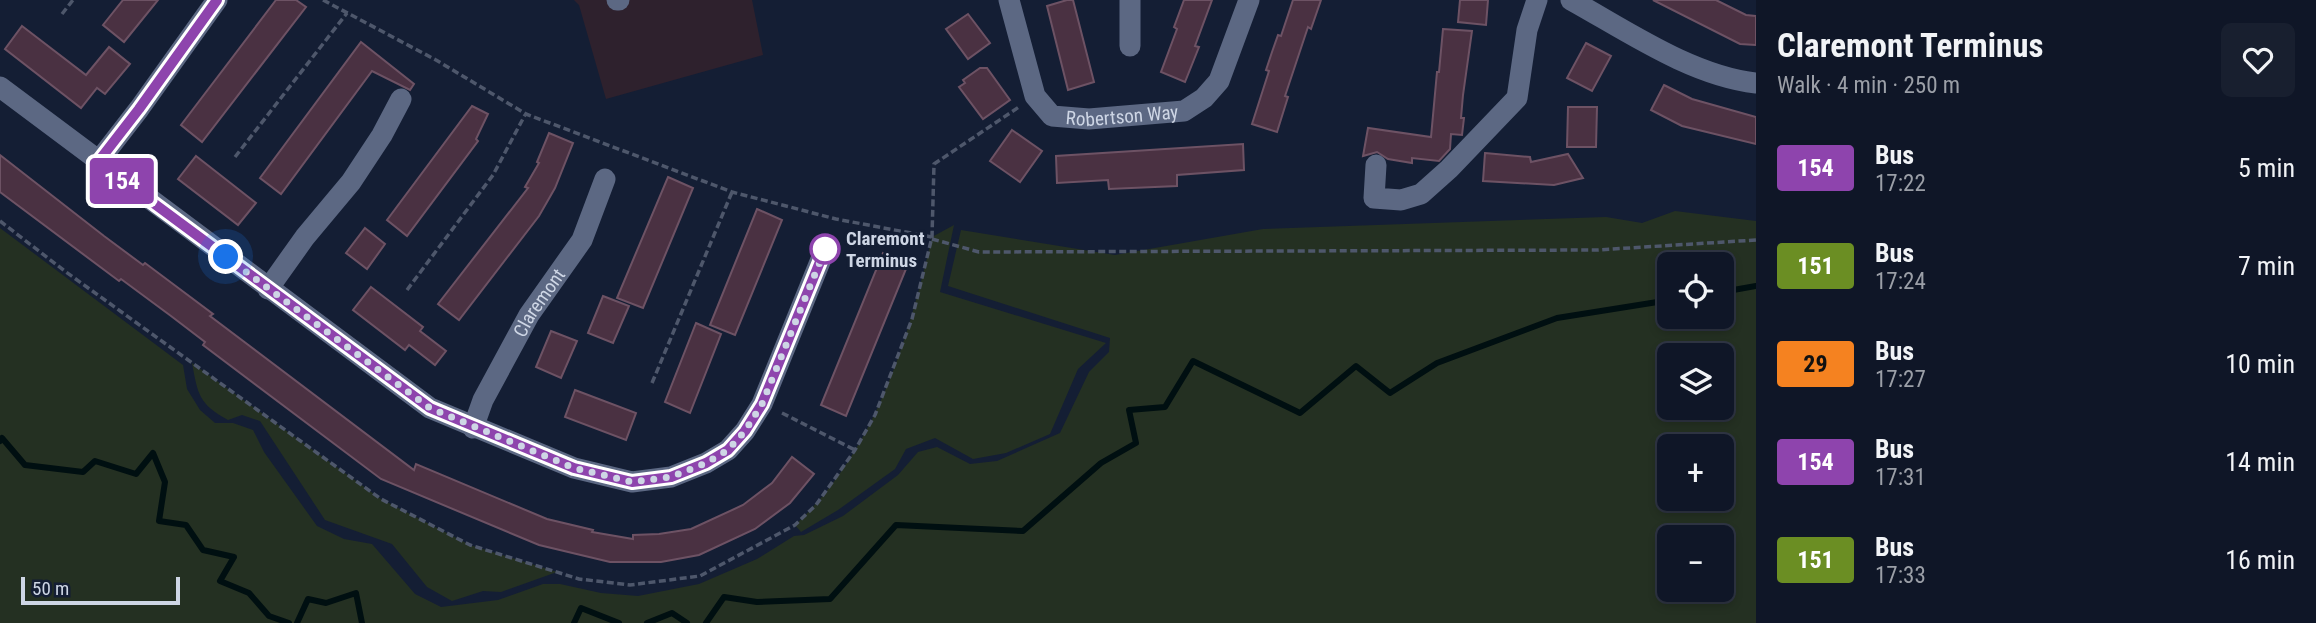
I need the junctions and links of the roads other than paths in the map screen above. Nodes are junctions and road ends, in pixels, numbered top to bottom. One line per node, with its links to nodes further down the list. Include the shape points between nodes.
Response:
1 (217, 0): 11 (street)
2 (1009, 0): 4 (street, Robertson Way, via 1035,96 1052,116 1089,119 1184,111 1204,98 1219,81)
3 (1130, 0): 7 (street)
4 (1249, 0)
5 (1537, 0): 12 (street, via 1527,30 1517,98 1448,169 1421,194 1401,200 1374,198)
6 (1571, 0): 8 (street, via 1675,58)
7 (1130, 46)
8 (1756, 83)
9 (0, 87): 11 (street)
10 (401, 99): 15 (street, via 351,182)
11 (98, 162): 15 (street)
12 (1376, 165)
13 (605, 179): 16 (street, Claremont, via 582,240 529,315 482,400)
14 (826, 247): 16 (street, via 762,404 745,431 717,456 671,477 632,482 574,468)
15 (268, 289): 16 (street, via 430,408)
16 (473, 428)

